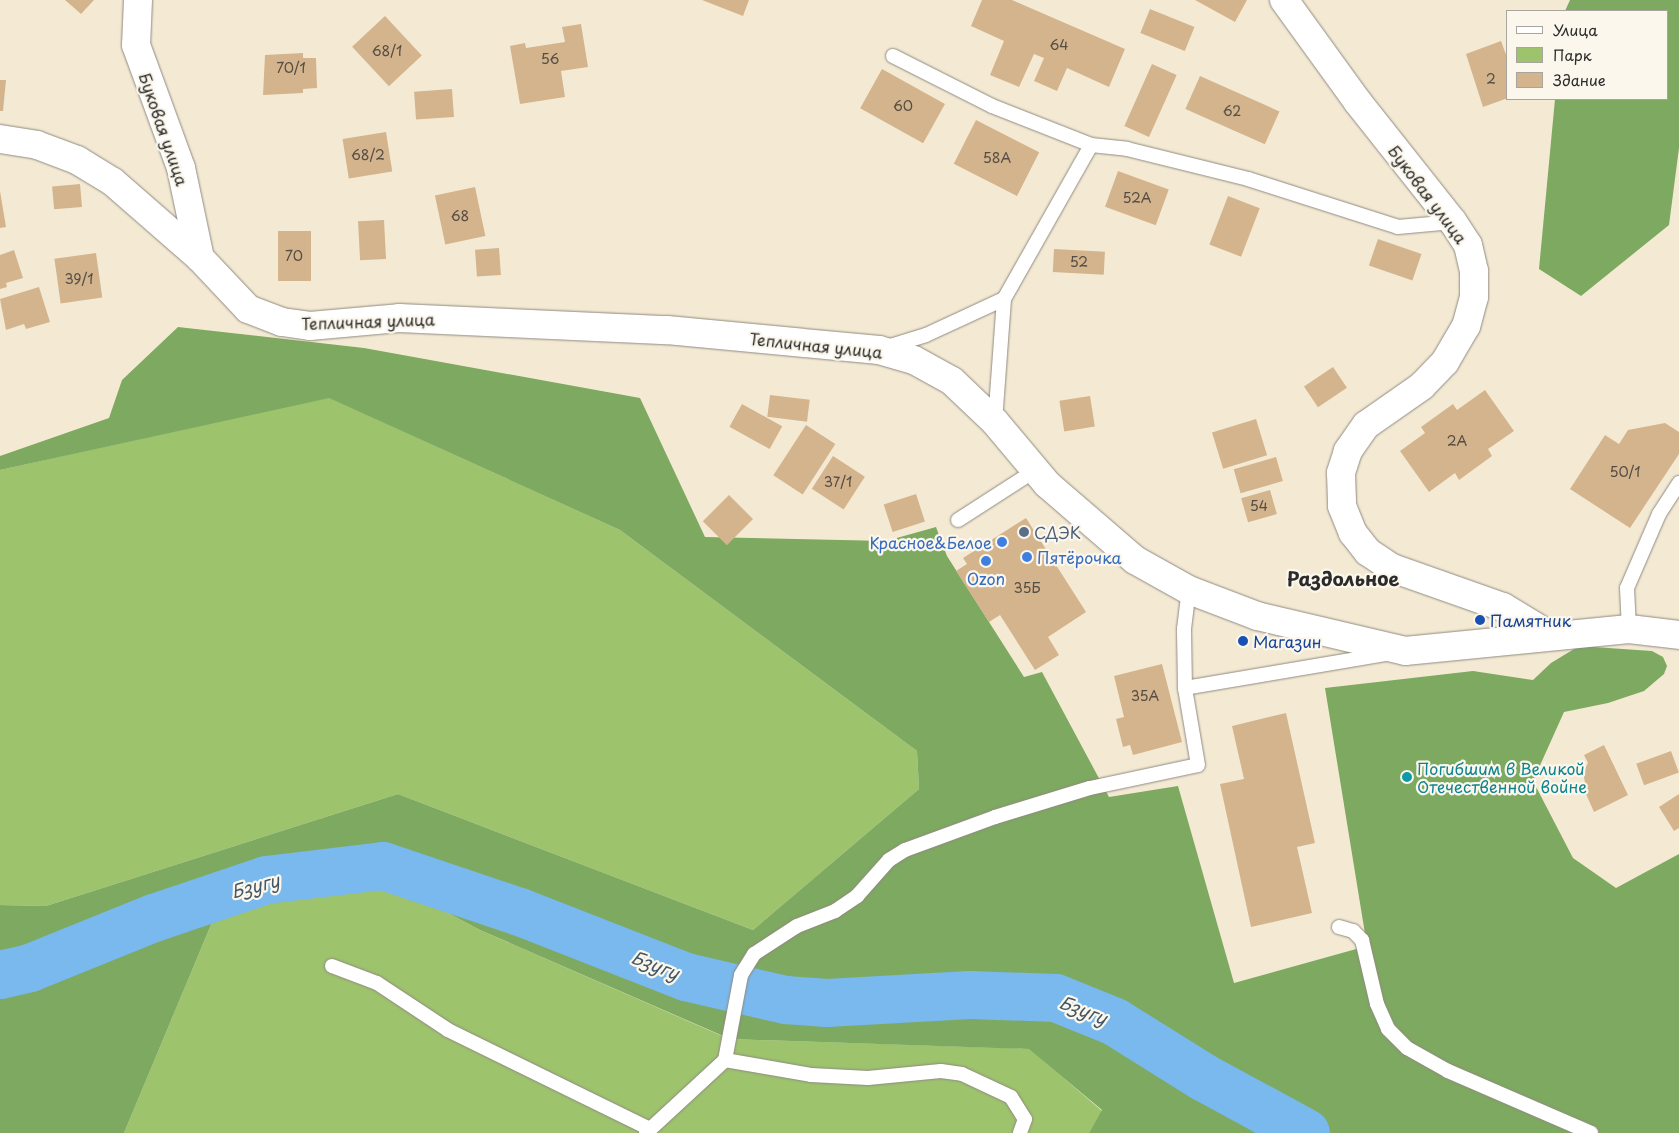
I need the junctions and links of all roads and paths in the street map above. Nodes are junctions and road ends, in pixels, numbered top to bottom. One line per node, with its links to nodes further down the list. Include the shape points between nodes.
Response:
1 (138, 0): 7 (street, Буковая улица, via 136,45 181,168)
2 (1284, 0): 6 (street, Буковая улица, via 1357,101)
3 (893, 56): 5 (lane, via 992,106)
4 (0, 139): 7 (street, Тепличная улица, via 37,145 77,160 112,182)
5 (1092, 145): 6 (lane, via 1127,149 1248,179 1398,227); 8 (lane)
6 (1453, 222): 16 (street, Буковая улица, via 1468,245 1474,271 1474,297 1466,326 1445,362 1422,386 1366,425 1348,451 1342,473 1342,506 1353,533 1368,552 1392,568 1503,608)
7 (200, 258): 9 (street, Тепличная улица, via 248,309 275,320 310,326 399,318 441,319 667,330)
8 (1004, 299): 9 (lane, via 926,335); 10 (lane)
9 (879, 350): 10 (street, Тепличная улица, via 914,360 952,381)
10 (995, 422): 11 (street, Тепличная улица)
11 (1036, 470): 13 (lane); 14 (street, Тепличная улица, via 1135,560)
12 (1679, 484): 15 (lane, via 1659,514 1628,588)
13 (958, 520)
14 (1189, 590): 18 (street, Тепличная улица, via 1257,616); 19 (lane, via 1184,629)
15 (1629, 629): 16 (street, Тепличная улица); 17 (street, Тепличная улица)
16 (1548, 635): 18 (street, Тепличная улица)
17 (1679, 635)
18 (1404, 650): 19 (lane)
19 (1185, 688): 22 (lane, via 1198,765 1090,788 995,816 905,850 889,860 857,896 835,911 797,926 754,954 741,975)
20 (1339, 927): 25 (lane, via 1353,931 1362,940 1377,1004 1388,1029 1407,1048 1448,1071)
21 (332, 966): 23 (lane, via 377,984 448,1030)
22 (725, 1060): 23 (lane); 24 (lane, via 810,1075 868,1078 940,1071 962,1074 1011,1097 1025,1119)
23 (647, 1130)
24 (1020, 1133)
25 (1592, 1133)

